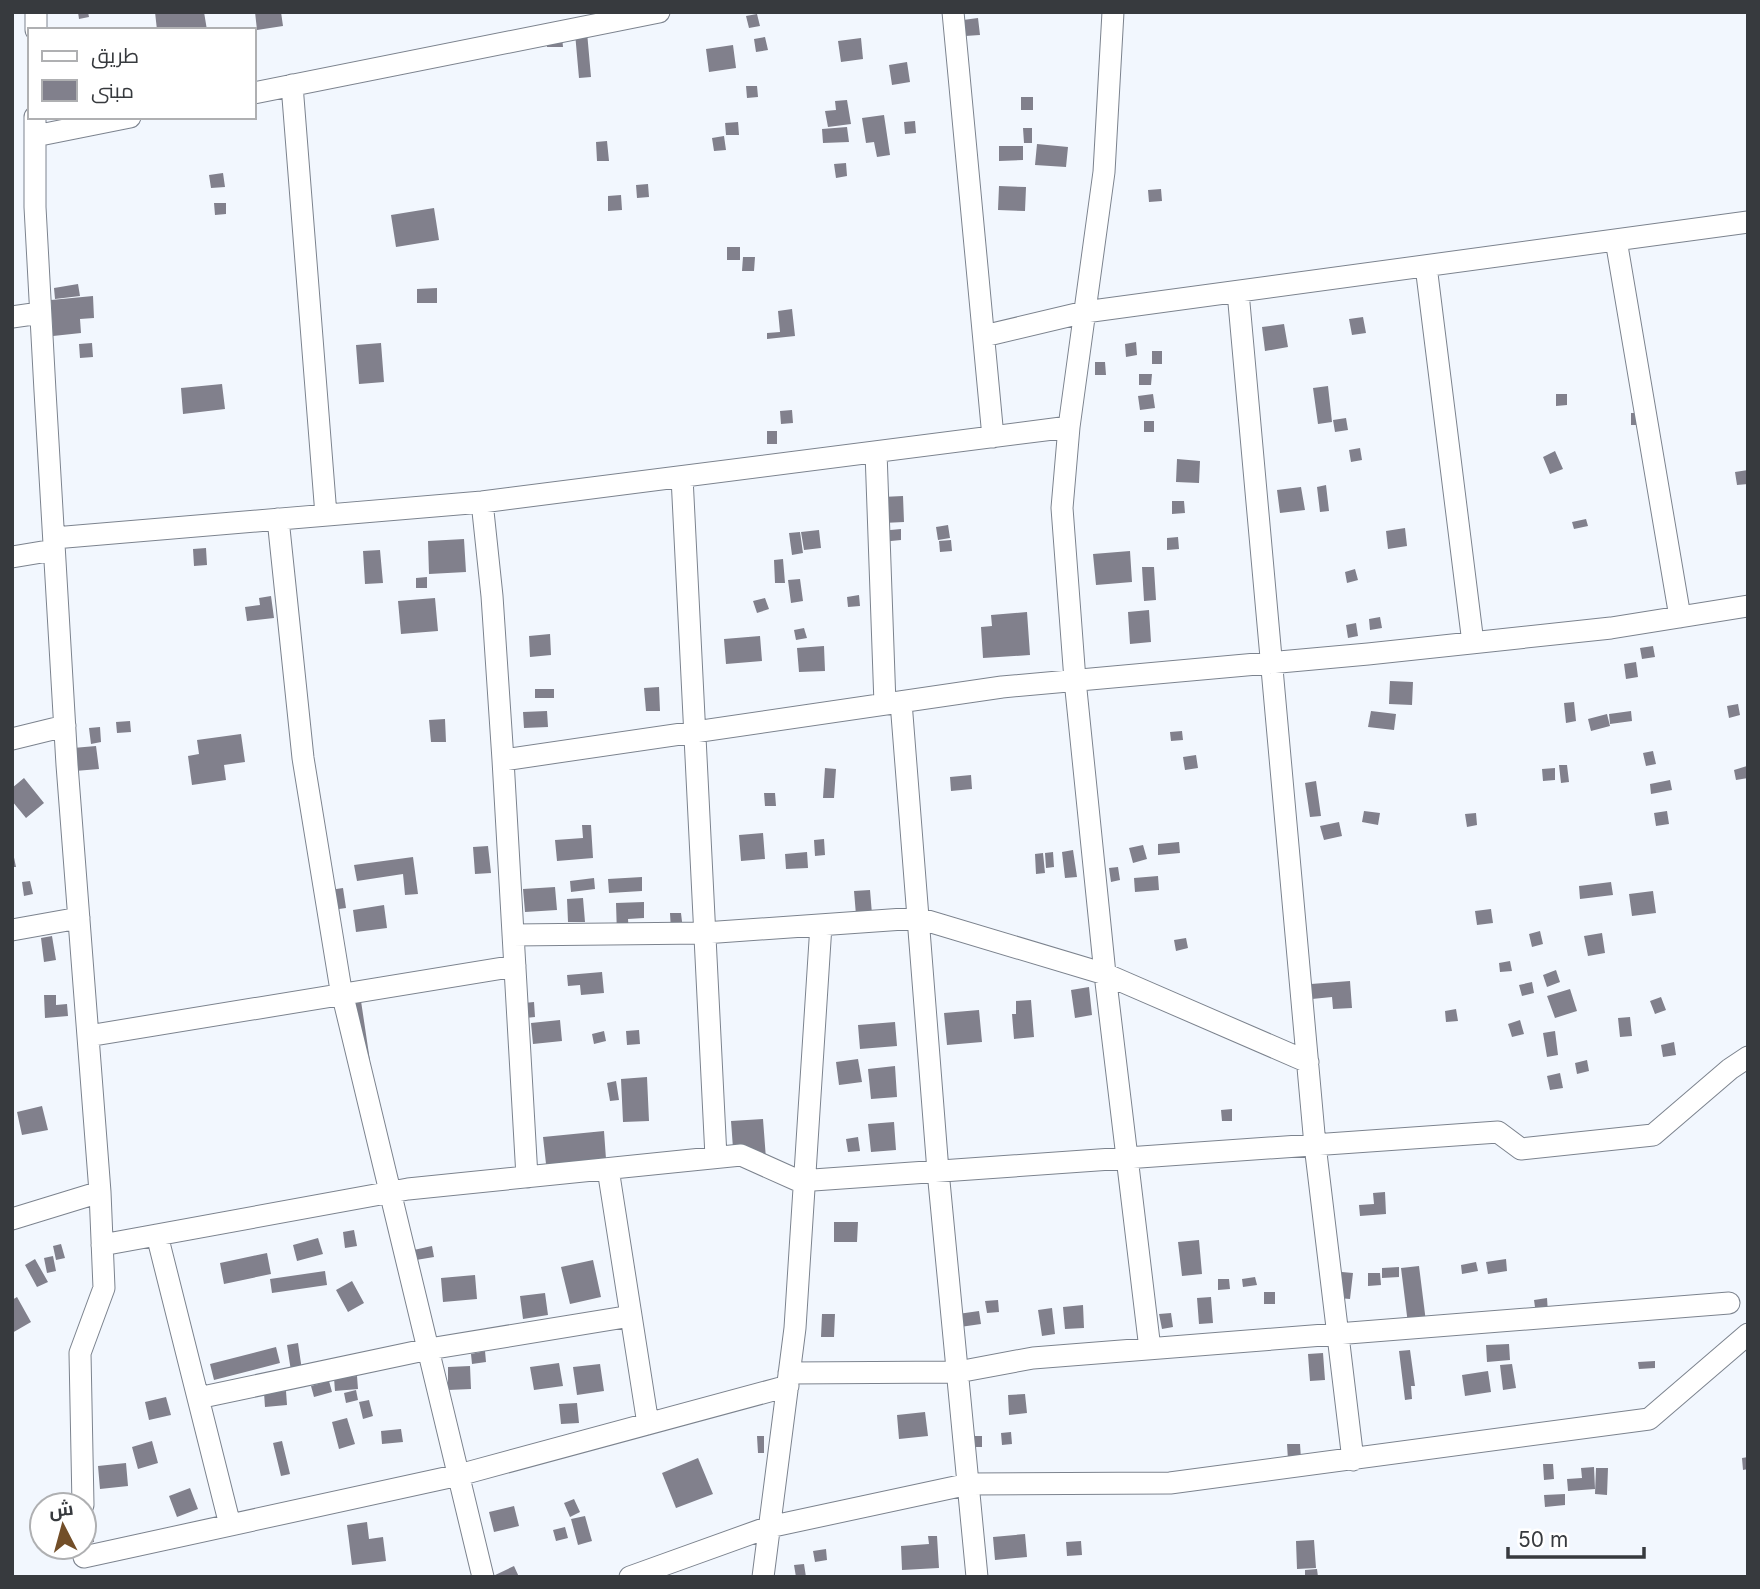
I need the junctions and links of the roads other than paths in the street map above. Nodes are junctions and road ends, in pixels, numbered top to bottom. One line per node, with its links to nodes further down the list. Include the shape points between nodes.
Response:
1 (659, 12): 4 (street)
2 (954, 12): 15 (street)
3 (1113, 12): 12 (street, via 1104,172)
4 (292, 85): 5 (street); 21 (street)
5 (256, 93)
6 (111, 119): 7 (street)
7 (35, 127): 13 (street)
8 (1748, 222): 9 (street)
9 (1616, 240): 10 (street); 26 (street)
10 (1426, 266): 11 (street); 27 (street)
11 (1238, 292): 12 (street); 28 (street)
12 (1085, 312): 15 (street); 16 (street)
13 (40, 313): 14 (street); 23 (street)
14 (12, 317)
15 (984, 336): 17 (street)
16 (1069, 427): 17 (street); 29 (street, via 1062,508)
17 (993, 437): 18 (street)
18 (876, 452): 19 (street); 30 (street)
19 (682, 477): 20 (street); 32 (street)
20 (482, 502): 21 (street); 34 (street)
21 (326, 515): 22 (street)
22 (278, 519): 23 (street); 43 (street, via 303,758)
23 (54, 544): 24 (street); 31 (street)
24 (12, 556)
25 (1748, 606): 26 (street)
26 (1680, 617): 27 (street)
27 (1473, 642): 28 (street)
28 (1272, 662): 29 (street); 46 (street)
29 (1075, 680): 30 (street); 42 (street)
30 (893, 703): 32 (street); 36 (street)
31 (65, 726): 33 (street); 35 (street)
32 (694, 732): 34 (street); 39 (street)
33 (12, 739)
34 (503, 760): 40 (street)
35 (79, 918): 38 (street); 44 (street)
36 (918, 918): 37 (street); 42 (street); 51 (street)
37 (821, 925): 39 (street); 53 (street)
38 (12, 930)
39 (704, 933): 40 (street); 48 (street)
40 (513, 935): 41 (street)
41 (515, 966): 43 (street); 52 (street)
42 (1105, 974): 46 (street); 49 (street)
43 (342, 994): 44 (street); 55 (street)
44 (88, 1036): 54 (street)
45 (1748, 1057): 47 (street, via 1653,1135 1521,1149 1498,1132)
46 (1308, 1062): 47 (street)
47 (1315, 1145): 49 (street); 61 (street)
48 (716, 1157): 50 (street); 53 (street, via 741,1155)
49 (1127, 1158): 51 (street); 64 (street)
50 (608, 1169): 52 (street); 60 (street)
51 (938, 1171): 53 (street); 65 (street)
52 (527, 1177): 55 (street)
53 (805, 1181): 66 (street)
54 (100, 1192): 56 (street); 58 (street)
55 (391, 1192): 57 (street); 63 (street)
56 (12, 1219)
57 (157, 1234): 58 (street); 67 (street)
58 (102, 1245): 72 (street, via 104,1288 80,1353)
59 (1729, 1303): 61 (street)
60 (631, 1316): 63 (street); 68 (street)
61 (1338, 1334): 64 (street); 69 (street)
62 (1748, 1334): 69 (street, via 1649,1419)
63 (429, 1349): 67 (street); 70 (street)
64 (1150, 1349): 65 (street, via 1033,1358)
65 (958, 1372): 66 (street); 71 (street)
66 (789, 1380): 68 (street); 74 (street)
67 (198, 1398): 73 (street)
68 (648, 1424): 70 (street)
69 (1353, 1460): 71 (street, via 1170,1483)
70 (459, 1475): 73 (street); 76 (street)
71 (969, 1484): 74 (street); 79 (street)
72 (83, 1491)
73 (230, 1525): 75 (street)
74 (769, 1527): 77 (street); 78 (street)
75 (98, 1556)
76 (484, 1577)
77 (630, 1577)
78 (763, 1577)
79 (977, 1577)

